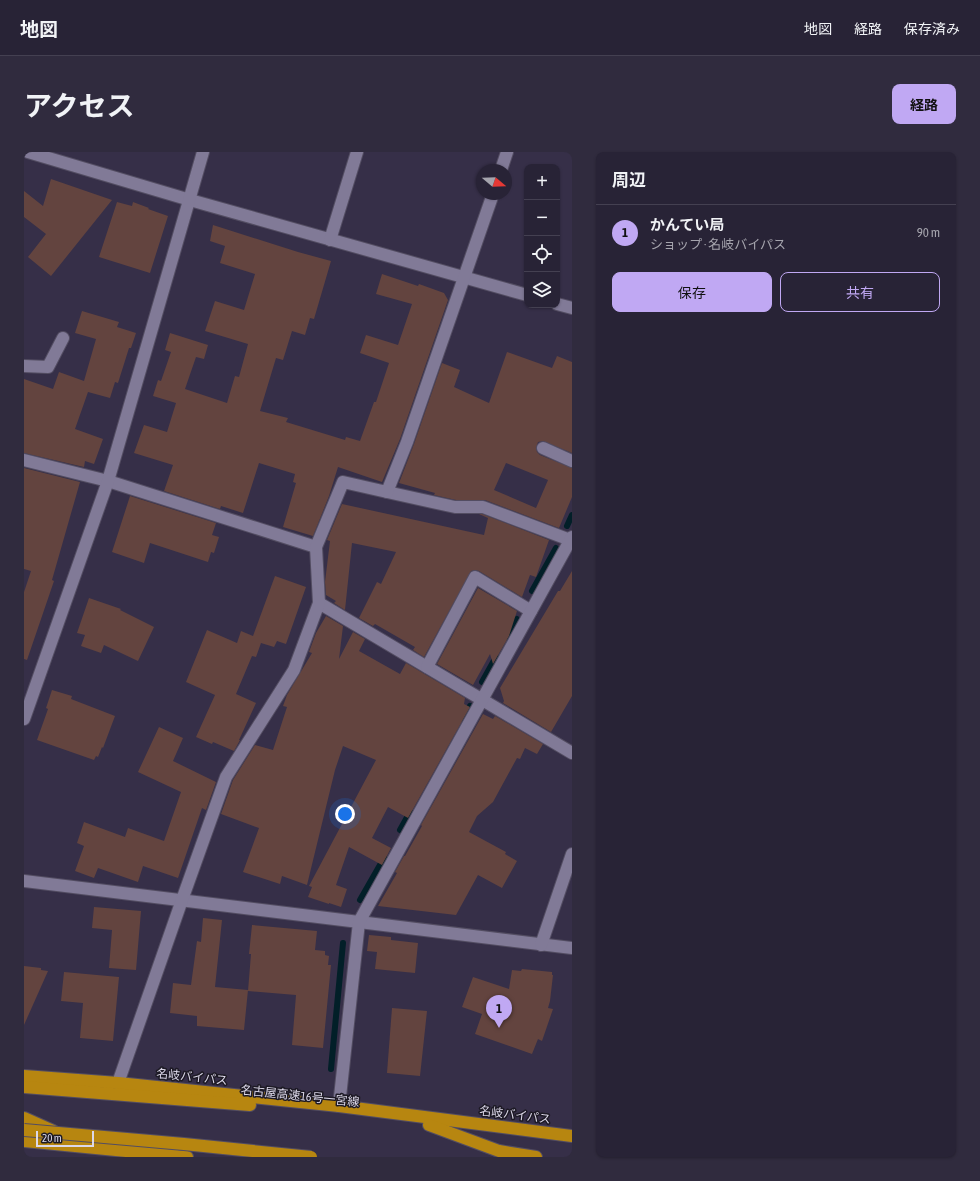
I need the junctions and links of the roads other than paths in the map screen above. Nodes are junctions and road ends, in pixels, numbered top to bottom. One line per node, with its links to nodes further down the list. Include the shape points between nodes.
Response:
1 (204, 152): 6 (street)
2 (357, 152): 8 (street)
3 (507, 152): 5 (street)
4 (35, 153): 6 (street)
5 (503, 164)
6 (190, 200): 8 (street); 18 (street)
7 (491, 200): 9 (street)
8 (330, 240): 9 (street)
9 (464, 278): 10 (street); 19 (street)
10 (524, 295)
11 (560, 305): 12 (street)
12 (572, 308)
13 (63, 338): 14 (street, via 48,368)
14 (24, 366)
15 (543, 448): 17 (street)
16 (24, 460): 18 (street)
17 (572, 461)
18 (108, 481): 21 (street); 26 (street)
19 (387, 492): 20 (street, via 455,507 483,507); 21 (street, via 343,482)
20 (571, 538): 23 (street)
21 (316, 547): 22 (street)
22 (318, 603): 24 (street); 30 (street, via 294,670 226,777)
23 (531, 611): 24 (street, via 475,577); 25 (street)
24 (426, 667): 25 (street)
25 (482, 700): 27 (street); 31 (street)
26 (24, 719)
27 (572, 753)
28 (572, 854): 32 (street)
29 (24, 881): 30 (street)
30 (182, 900): 31 (street); 35 (street)
31 (359, 922): 32 (street); 37 (street)
32 (541, 945): 33 (street)
33 (572, 948)
34 (24, 1076): 35 (highway, 名岐バイパス)
35 (118, 1083): 37 (highway, 名岐バイパス)
36 (24, 1087): 39 (highway, 名古屋高速16号一宮線, via 199,1100)
37 (339, 1106): 41 (highway, 名岐バイパス)
38 (24, 1118): 44 (highway, via 69,1138)
39 (429, 1125): 43 (highway, 名古屋高速16号一宮線); 47 (highway, via 499,1151)
40 (24, 1130): 46 (highway, bridge)
41 (572, 1136)
42 (24, 1141): 44 (highway)
43 (572, 1144)
44 (120, 1154): 45 (highway)
45 (188, 1157)
46 (311, 1157)
47 (536, 1157)

